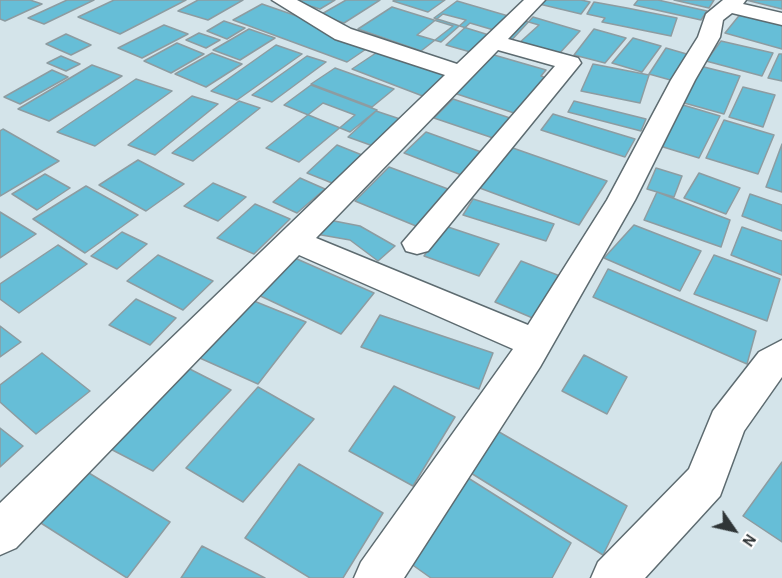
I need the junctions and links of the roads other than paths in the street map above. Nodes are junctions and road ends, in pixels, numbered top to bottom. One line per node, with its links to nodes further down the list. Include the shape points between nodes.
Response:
1 (282, 0): 6 (street, via 343,34)
2 (535, 0): 5 (street)
3 (732, 3): 4 (street); 9 (street, via 713,18 709,37 621,200)
4 (782, 19)
5 (495, 42): 6 (street); 8 (street, via 570,63)
6 (461, 73): 7 (street)
7 (292, 240): 9 (street); 11 (street)
8 (417, 243)
9 (535, 344): 12 (street)
10 (782, 355): 13 (street, via 772,362 727,423 705,482)
11 (0, 533)
12 (377, 578)
13 (614, 578)

